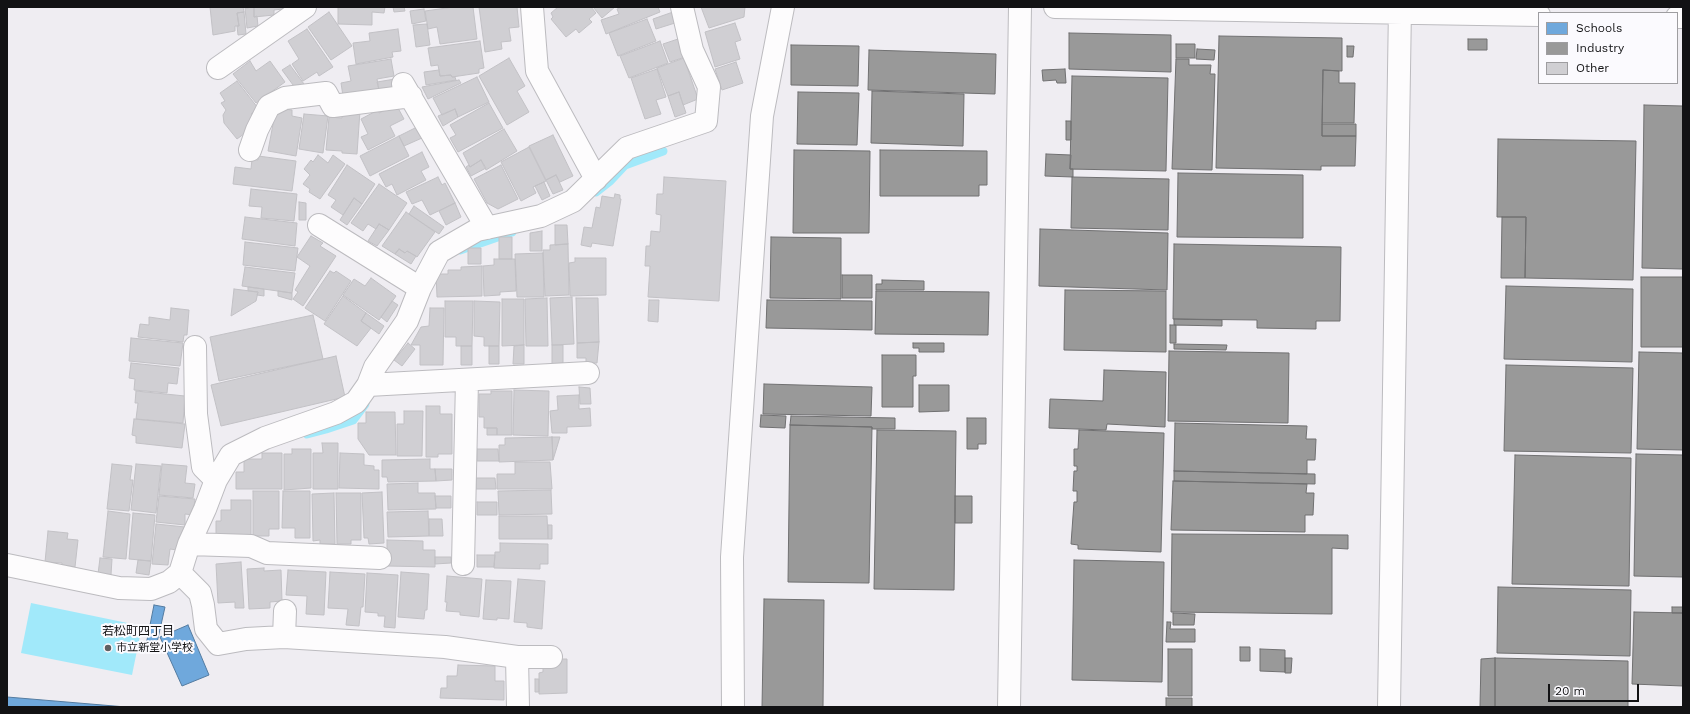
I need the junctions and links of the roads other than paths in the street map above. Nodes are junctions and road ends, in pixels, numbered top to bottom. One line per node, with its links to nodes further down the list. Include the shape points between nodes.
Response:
1 (305, 7): 9 (street)
2 (532, 7): 11 (street, via 538,71)
3 (682, 7): 11 (street, via 692,50 709,87 706,121 627,148)
4 (783, 7): 30 (street, via 762,116 732,557)
5 (1020, 7): 31 (street)
6 (1055, 7): 7 (street)
7 (1400, 10): 8 (street); 32 (street)
8 (1538, 15)
9 (218, 68)
10 (250, 150): 13 (street, via 269,106 285,98 326,93 333,106 407,90)
11 (596, 179): 13 (street, via 573,201 541,216)
12 (319, 225): 14 (street)
13 (487, 228): 14 (street, via 477,230 439,252)
14 (420, 288): 18 (street, via 407,321 375,367)
15 (195, 347): 19 (street, via 196,414 203,467)
16 (588, 373): 17 (street)
17 (467, 380): 18 (street); 22 (street)
18 (368, 385): 19 (street, via 356,402 336,413 265,438 231,455)
19 (216, 480): 20 (street, via 206,509)
20 (189, 544): 21 (street, via 251,546 267,553); 24 (street)
21 (380, 558)
22 (463, 564)
23 (7, 565): 24 (street, via 119,588 151,589 169,582)
24 (180, 573): 26 (street, via 200,593 206,629 218,644 246,639)
25 (285, 611): 26 (street)
26 (284, 637): 28 (street, via 445,647)
27 (551, 656): 28 (street)
28 (517, 657): 29 (street)
29 (518, 707)
30 (733, 707)
31 (1009, 707)
32 (1389, 707)

